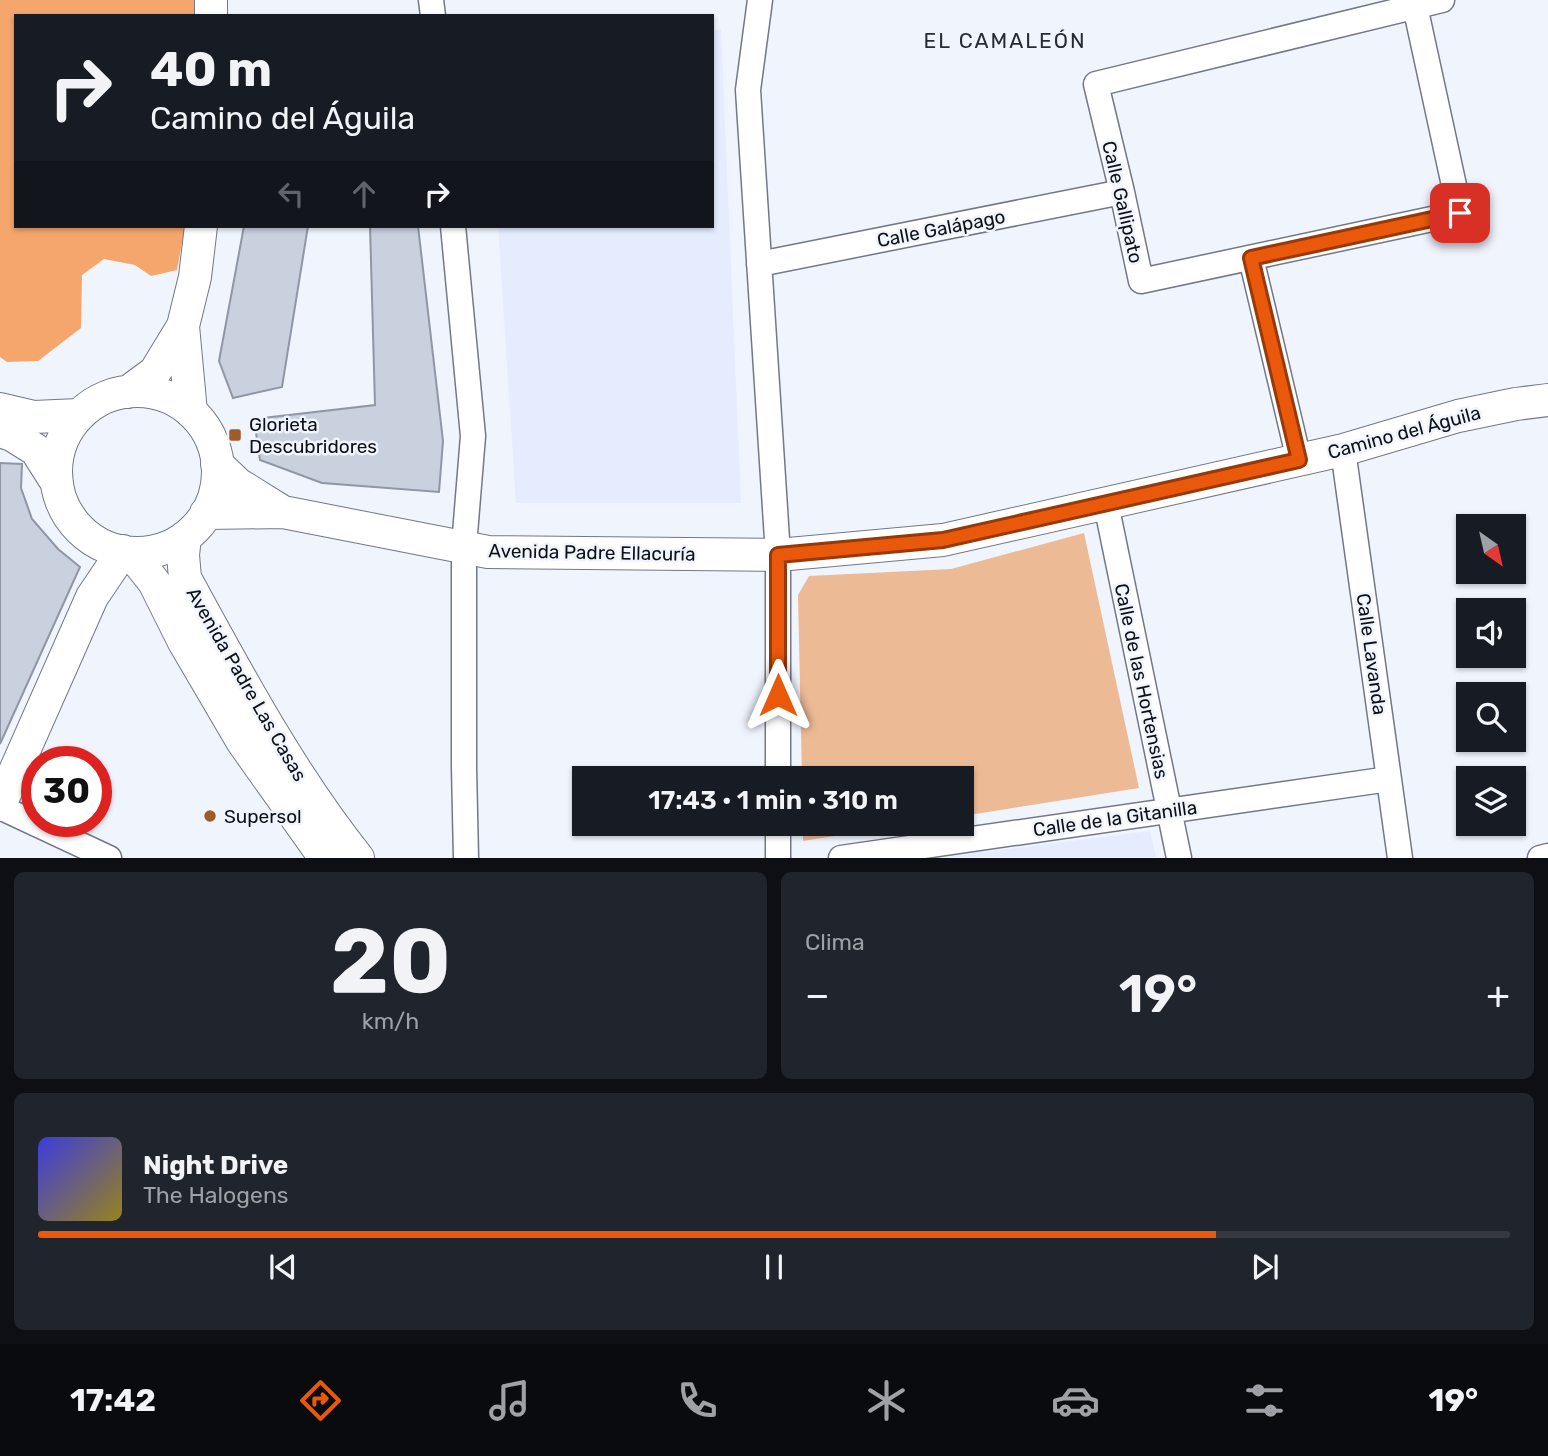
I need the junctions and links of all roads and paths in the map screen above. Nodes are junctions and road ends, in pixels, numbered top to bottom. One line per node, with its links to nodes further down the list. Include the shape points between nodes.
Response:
1 (760, 0): 8 (street, via 748,90)
2 (1442, 0): 3 (street, Calle Gallipato)
3 (1416, 6): 4 (street, Calle Gallipato, via 1096,84); 7 (street, Calle Gallipato, via 1460,213)
4 (1122, 192): 7 (street, Calle Gallipato, via 1141,281); 8 (street, Calle Galápago)
5 (201, 228): 9 (street)
6 (453, 228): 24 (street, via 473,436)
7 (1251, 258): 17 (street)
8 (759, 264): 26 (street)
9 (183, 326): 10 (street, via 155,372); 13 (street)
10 (128, 392): 13 (street, via 162,395); 14 (street, via 110,396)
11 (1548, 400): 16 (street, Camino del Águila, via 1458,416)
12 (0, 409): 14 (street, via 34,417)
13 (191, 412): 18 (street, via 209,435)
14 (79, 415): 19 (street, via 60,447)
15 (0, 431): 19 (street, via 36,450)
16 (1343, 450): 17 (street, Camino del Águila); 28 (street, Calle Lavanda)
17 (1299, 460): 20 (street, Camino del Águila)
18 (217, 464): 21 (street, via 238,484); 22 (street, via 217,481)
19 (57, 484): 25 (street, via 61,501 82,531)
20 (1106, 504): 26 (street, Camino del Águila, via 943,540); 30 (street, Calle de las Hortensias)
21 (283, 512): 22 (street); 24 (street, Avenida Padre Ellacuría)
22 (206, 513): 23 (street)
23 (185, 537): 25 (street, via 154,551); 35 (street, Avenida Padre Las Casas, via 185,578 251,698 332,826)
24 (464, 546): 26 (street, Avenida Padre Ellacuría, via 488,552); 36 (street)
25 (117, 549): 29 (street); 32 (street, Avenida Padre Las Casas, via 154,582 242,741)
26 (778, 555): 27 (street)
27 (778, 766)
28 (1389, 779): 30 (street, Calle de la Gitanilla); 40 (street, Calle Lavanda)
29 (0, 806): 34 (street)
30 (1169, 810): 38 (street, Calle de la Gitanilla); 39 (street, Calle de las Hortensias)
31 (778, 836): 37 (street)
32 (322, 856)
33 (1548, 856): 41 (street)
34 (109, 858)
35 (358, 858)
36 (466, 858)
37 (778, 858)
38 (841, 858)
39 (1178, 858)
40 (1400, 858)
41 (1540, 858)

